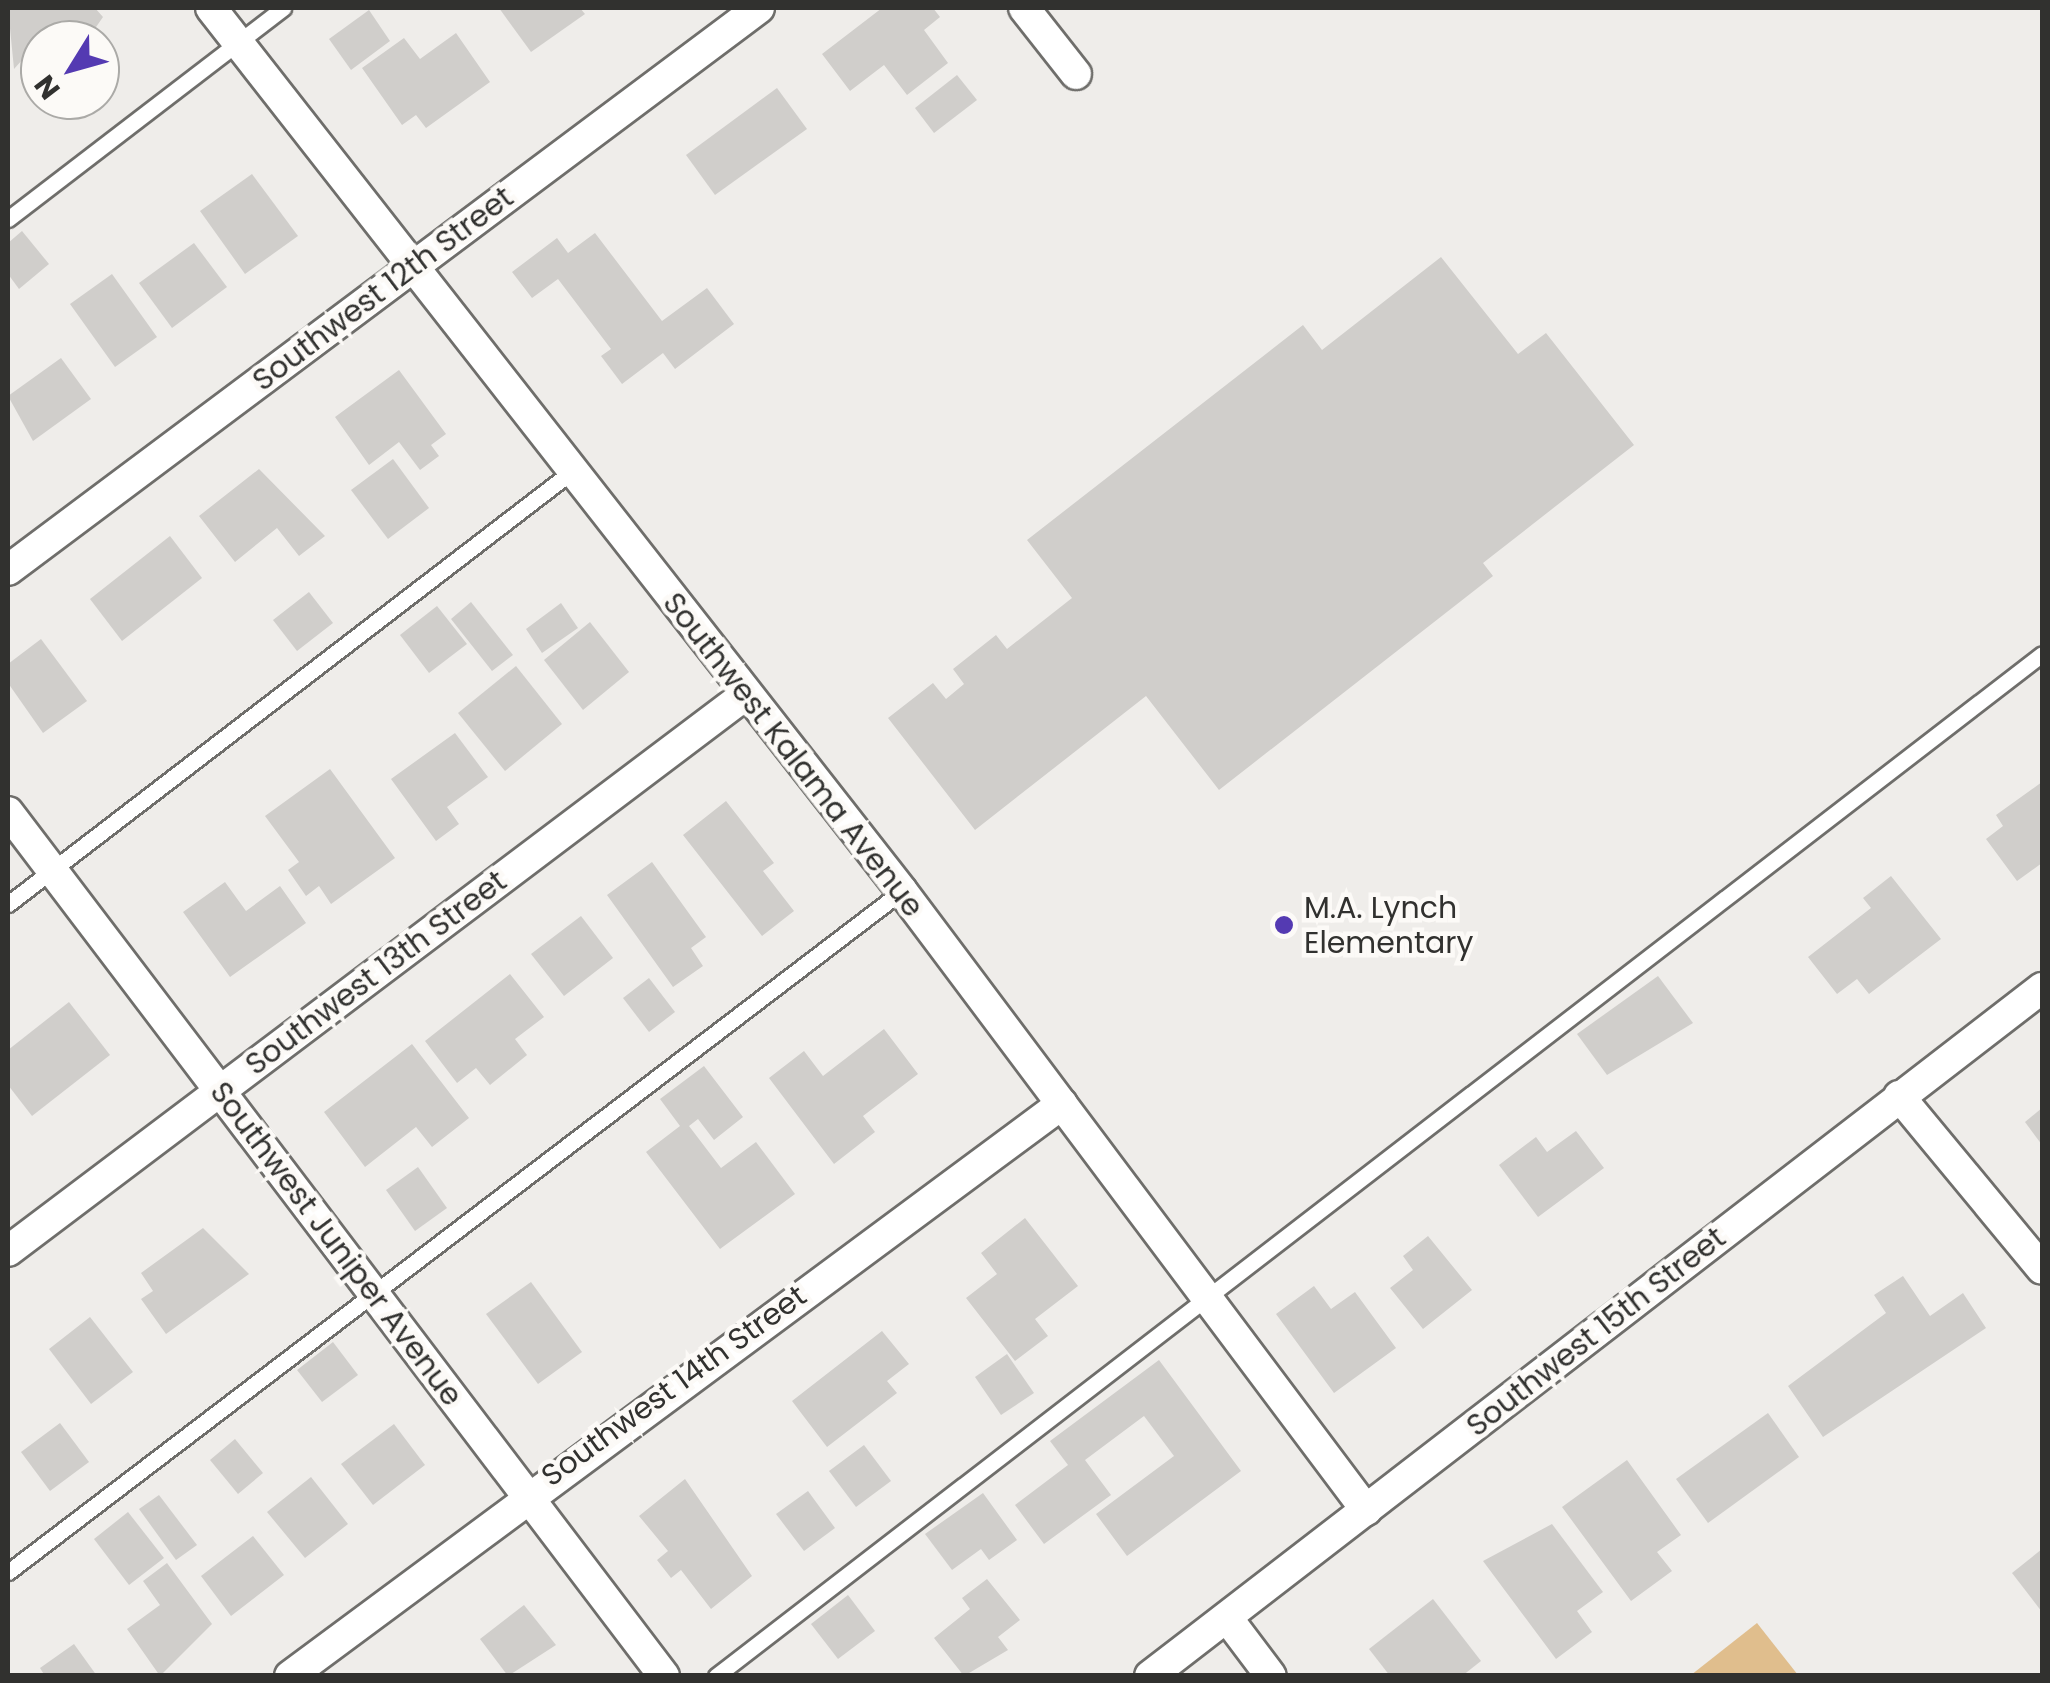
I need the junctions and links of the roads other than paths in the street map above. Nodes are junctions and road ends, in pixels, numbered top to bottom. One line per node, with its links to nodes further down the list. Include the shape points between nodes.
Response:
1 (211, 8): 5 (street, Southwest Kalama Avenue)
2 (283, 8): 5 (lane)
3 (759, 8): 8 (street, Southwest 12th Street)
4 (1024, 8): 6 (street)
5 (237, 42): 7 (lane); 8 (street, Southwest Kalama Avenue)
6 (1076, 74)
7 (8, 218)
8 (411, 268): 9 (street, Southwest Kalama Avenue); 10 (street, Southwest 12th Street)
9 (571, 472): 12 (street, Southwest Kalama Avenue); 14 (lane)
10 (8, 570)
11 (2042, 654): 24 (lane)
12 (745, 695): 15 (street, Southwest Kalama Avenue); 18 (street, Southwest 13th Street)
13 (8, 812): 14 (street, Southwest Juniper Avenue)
14 (52, 870): 16 (lane); 18 (street, Southwest Juniper Avenue)
15 (902, 892): 20 (street, Southwest Kalama Avenue); 23 (lane)
16 (8, 904)
17 (2042, 988): 19 (street, Southwest 15th Street)
18 (220, 1091): 21 (street, Southwest 13th Street); 23 (street, Southwest Juniper Avenue)
19 (1900, 1096): 22 (street); 26 (street, Southwest 15th Street)
20 (1062, 1104): 24 (street, Southwest Kalama Avenue); 25 (street, Southwest 14th Street)
21 (8, 1251)
22 (2042, 1269)
23 (374, 1294): 25 (street, Southwest Juniper Avenue); 27 (lane)
24 (1204, 1303): 26 (street, Southwest Kalama Avenue); 31 (lane)
25 (526, 1494): 29 (street, Southwest 14th Street); 30 (street, Southwest Juniper Avenue)
26 (1366, 1510): 28 (street, Southwest 15th Street)
27 (8, 1572)
28 (1228, 1618): 32 (street, Southwest 15th Street); 33 (street)
29 (290, 1676)
30 (664, 1676)
31 (716, 1676)
32 (1150, 1676)
33 (1271, 1676)

